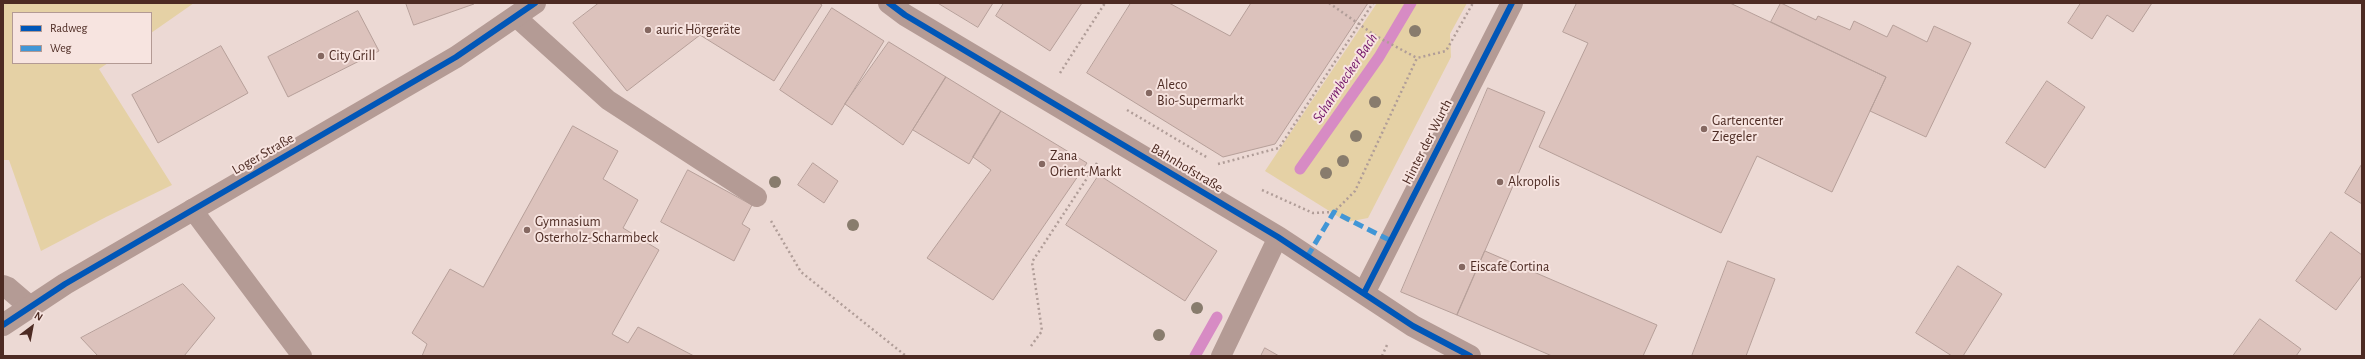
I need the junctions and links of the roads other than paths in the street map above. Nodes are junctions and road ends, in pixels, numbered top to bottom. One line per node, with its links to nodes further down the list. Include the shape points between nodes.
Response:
1 (535, 3): 4 (street, Loger Straße)
2 (889, 3): 7 (street, Bahnhofstraße)
3 (1512, 3): 9 (street, Hinter der Wurth)
4 (516, 17): 5 (lane, via 608,100); 6 (street, Loger Straße, via 456,57)
5 (757, 197)
6 (192, 209): 10 (street, Loger Straße); 12 (lane)
7 (1278, 238): 9 (street, Bahnhofstraße); 13 (lane)
8 (3, 286): 10 (street)
9 (1364, 293): 14 (street, Bahnhofstraße, via 1413,326)
10 (29, 306): 11 (street, Loger Straße)
11 (3, 325)
12 (302, 356)
13 (1222, 356)
14 (1470, 356)

